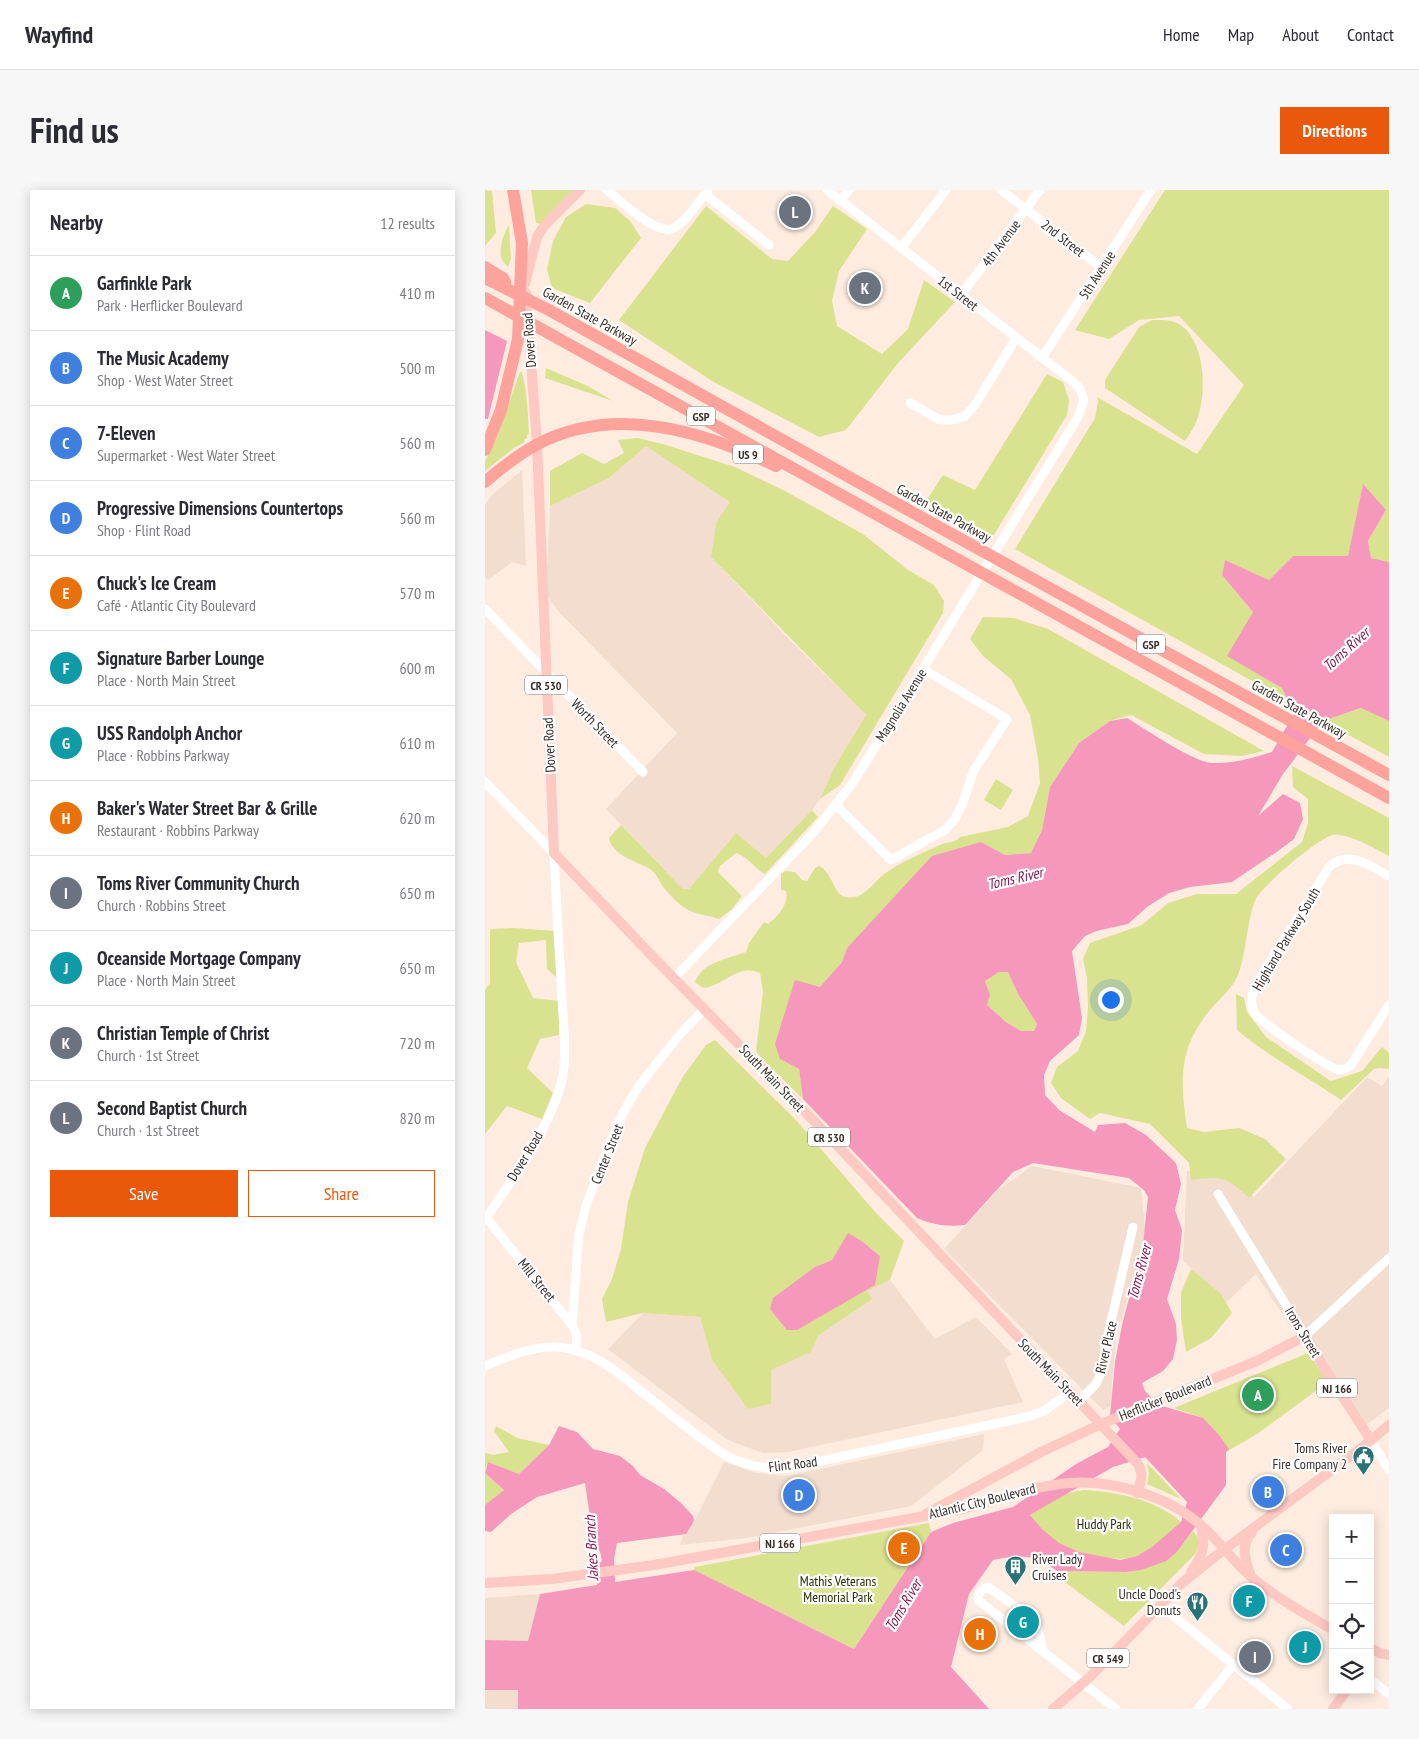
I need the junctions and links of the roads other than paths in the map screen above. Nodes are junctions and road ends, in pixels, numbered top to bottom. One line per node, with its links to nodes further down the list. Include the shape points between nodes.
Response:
1 (513, 190): 14 (highway)
2 (520, 190): 14 (main road, Dover Road / CR 530)
3 (580, 190): 20 (main road, via 537,237)
4 (607, 190): 11 (street, via 645,220 665,230 678,226)
5 (827, 190): 12 (street, 1st Street)
6 (849, 190): 12 (street)
7 (946, 190): 16 (street)
8 (1001, 190): 13 (street, 2nd Street)
9 (1041, 190): 13 (street, 4th Avenue)
10 (1151, 190): 18 (street, 5th Avenue)
11 (706, 192): 15 (street)
12 (840, 201): 16 (street, 1st Street)
13 (1026, 209): 18 (street, 2nd Street); 22 (street, 4th Avenue)
14 (522, 243): 20 (main road, Dover Road / CR 530); 29 (highway, via 518,339 501,410)
15 (769, 245)
16 (901, 248): 22 (street, 1st Street)
17 (485, 268): 21 (highway, via 503,278)
18 (1102, 268): 25 (street, 5th Avenue)
19 (485, 278): 21 (highway, Garden State Parkway / GSP)
20 (525, 284): 28 (main road, Dover Road / CR 530)
21 (511, 290): 36 (highway, Garden State Parkway / GSP)
22 (961, 295): 24 (street, 1st Street)
23 (485, 298): 31 (highway, GSP)
24 (1016, 338): 25 (street, 1st Street); 27 (street, via 975,406 965,416 940,420)
25 (1042, 358): 26 (street, 1st Street, via 1080,389)
26 (1084, 400): 33 (street, Magnolia Avenue, via 1078,417)
27 (910, 403)
28 (537, 444): 30 (highway, US 9); 31 (highway, US 9, via 593,426 627,423 667,428 731,447 831,496); 34 (main road, Dover Road / CR 530)
29 (485, 450)
30 (485, 482)
31 (853, 502): 38 (highway, GSP)
32 (485, 609): 34 (street, Worth Street)
33 (923, 669): 39 (street, Magnolia Avenue); 39 (street, via 1007,719 974,770 955,819 945,830 891,860)
34 (545, 671): 35 (street, Worth Street); 40 (main road, Dover Road / CR 530)
35 (643, 772)
36 (1389, 775)
37 (485, 782): 40 (street, South Main Street)
38 (1389, 798)
39 (836, 805): 42 (street, Magnolia Avenue)
40 (554, 853): 42 (main road, South Main Street / CR 530); 46 (street, Dover Road, via 563,1026 561,1082 545,1124)
41 (1389, 876): 43 (street, Highland Parkway South, via 1359,860 1346,859 1333,864 1252,994 1256,1015 1338,1070 1348,1068 1359,1054)
42 (674, 978): 44 (main road, South Main Street / CR 530)
43 (1389, 1005)
44 (704, 1009): 49 (street, Center Street, via 638,1086 610,1142 579,1234); 53 (main road, South Main Street / CR 530)
45 (1218, 1194): 50 (street, Irons Street)
46 (485, 1218): 49 (street, Mill Street)
47 (1133, 1227): 54 (street, River Place, via 1101,1373 1096,1384)
48 (1389, 1258): 50 (street, Herflicker Boulevard)
49 (572, 1325): 51 (street, Mill Street, via 577,1336)
50 (1305, 1336): 55 (main road, Herflicker Boulevard / NJ 166, via 1257,1361); 57 (main road, Irons Street / NJ 166)
51 (576, 1350): 52 (street, Flint Road, via 554,1346 535,1349); 53 (street, Flint Road, via 610,1367 725,1454 745,1464 770,1469 1027,1417 1044,1411)
52 (485, 1366)
53 (1070, 1392): 54 (main road, South Main Street / CR 530)
54 (1079, 1401): 55 (main road, South Main Street / CR 530)
55 (1106, 1423): 59 (main road, South Main Street / CR 530, via 1110,1434 1142,1472); 60 (main road, Herflicker Boulevard / NJ 166, via 1007,1469)
56 (1389, 1425): 57 (main road)
57 (1370, 1439): 58 (street, Irons Street); 61 (main road)
58 (1389, 1470)
59 (1137, 1492): 60 (main road, Atlantic City Boulevard / NJ 166, via 1101,1484 1068,1484 1033,1488 973,1506); 62 (main road, Atlantic City Boulevard / NJ 166, via 1160,1500)
60 (924, 1515): 65 (main road, Atlantic City Boulevard / NJ 166, via 636,1568 552,1579)
61 (1259, 1523): 63 (main road); 64 (main road, via 1248,1536 1244,1550)
62 (1201, 1525): 63 (main road, Atlantic City Boulevard / NJ 166); 66 (main road, via 1203,1549)
63 (1225, 1550): 64 (main road, NJ 166); 66 (main road, CR 549)
64 (1250, 1576): 68 (main road, NJ 166)
65 (485, 1583)
66 (1182, 1583): 67 (main road, CR 549)
67 (1160, 1605): 72 (street); 73 (main road, CR 549)
68 (1329, 1627)
69 (1043, 1651): 69 (street, via 1035,1620 988,1587 978,1594 978,1600); 73 (street)
70 (1374, 1652): 71 (main road)
71 (1389, 1655)
72 (1233, 1665): 79 (street); 80 (street)
73 (1082, 1683): 77 (main road, CR 549); 78 (street)
74 (1374, 1683): 76 (street)
75 (1344, 1694): 81 (main road)
76 (1389, 1694)
77 (1053, 1709)
78 (1116, 1709)
79 (1198, 1709)
80 (1288, 1709)
81 (1333, 1709)

